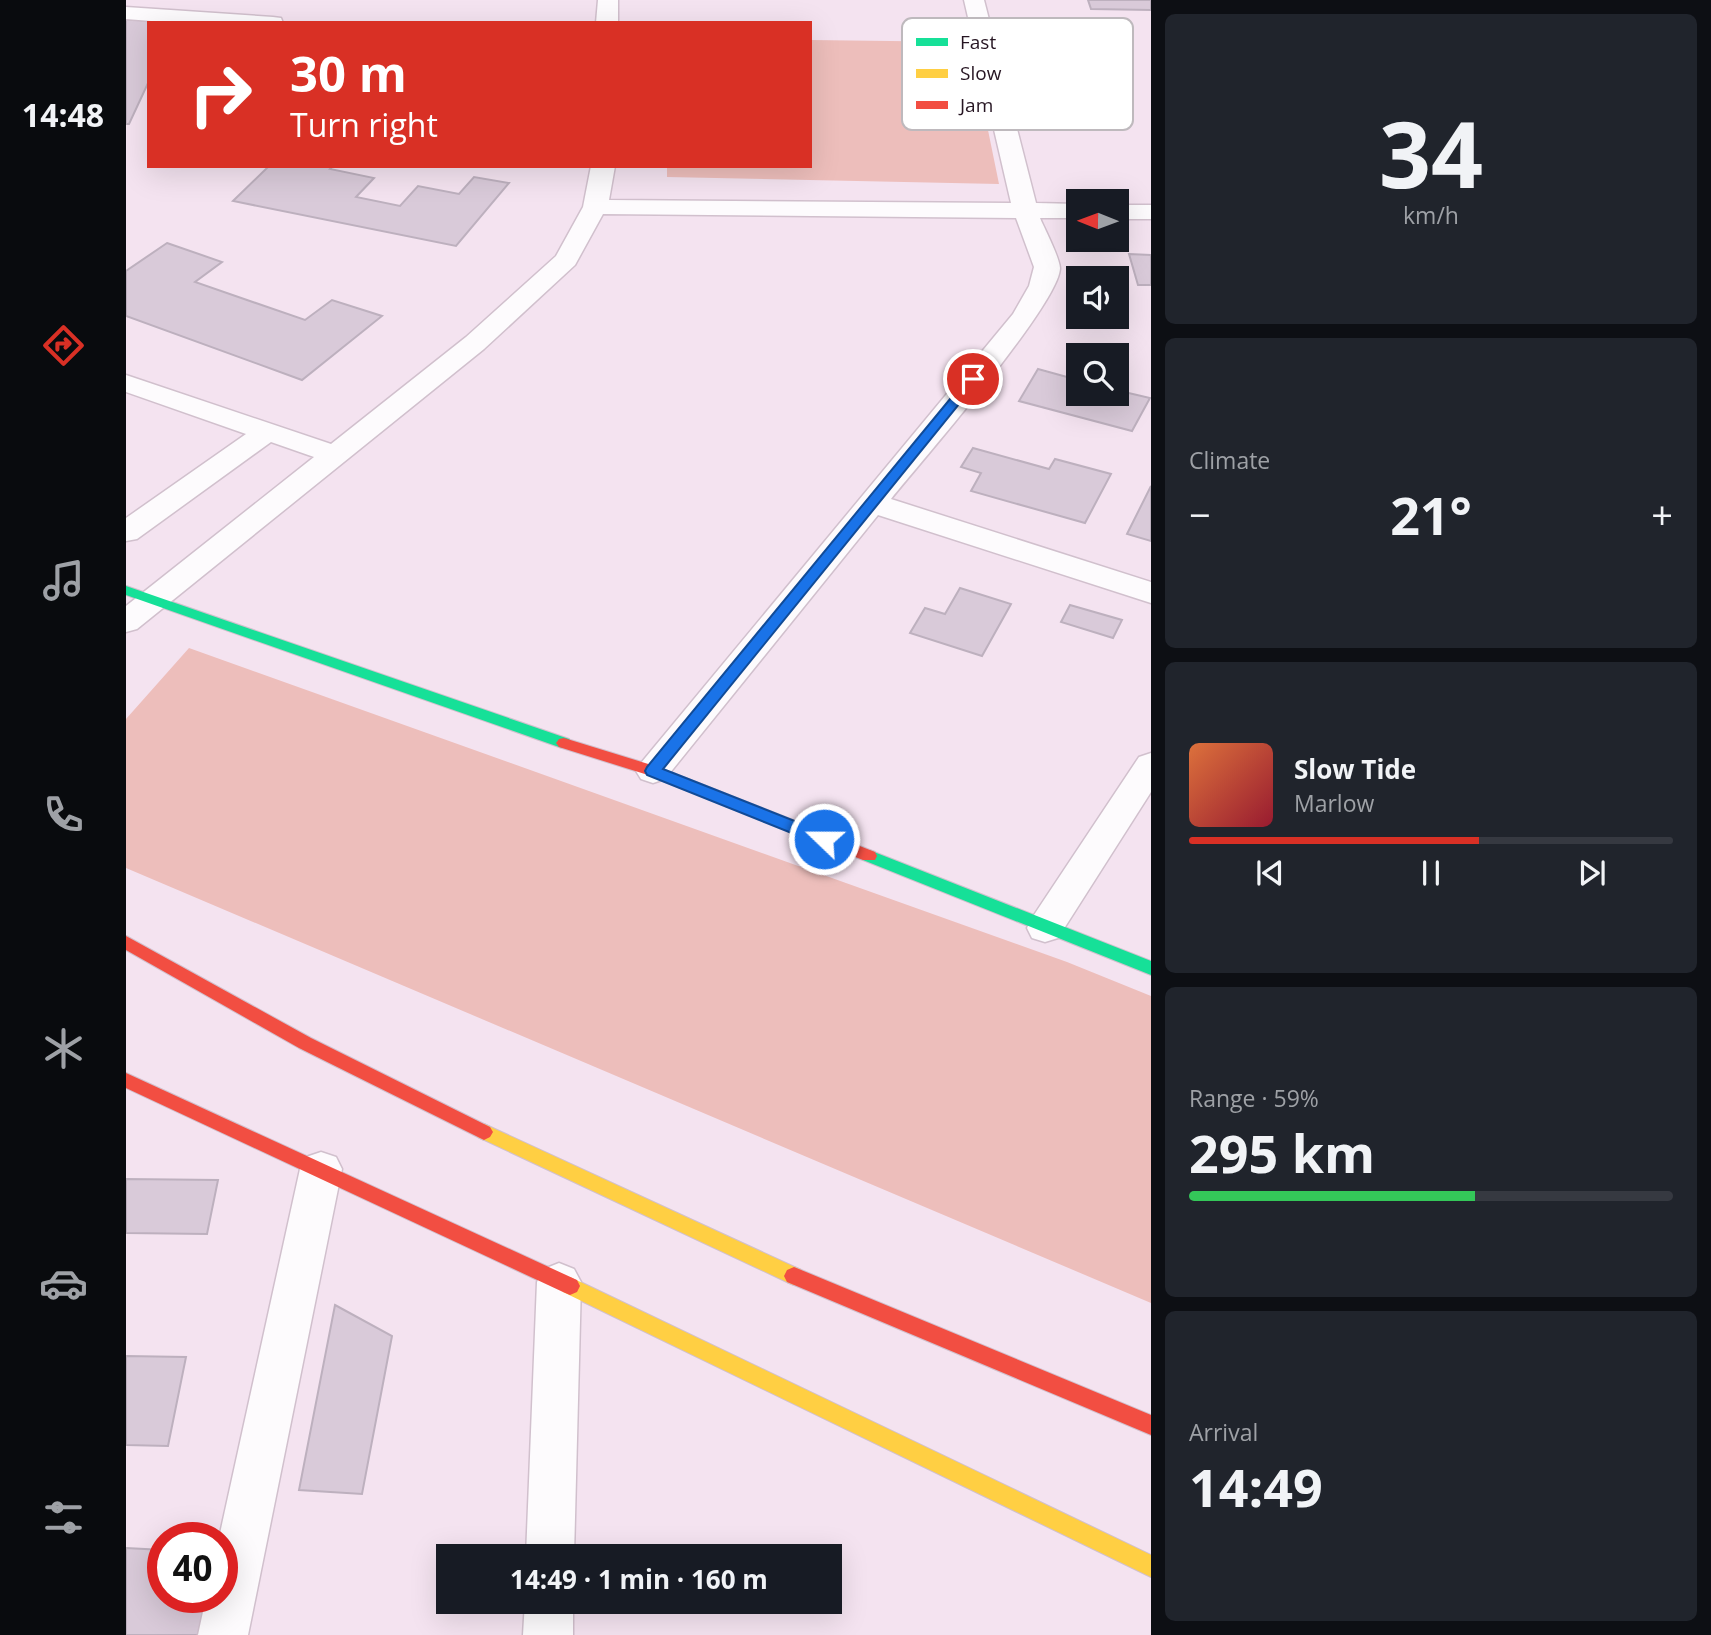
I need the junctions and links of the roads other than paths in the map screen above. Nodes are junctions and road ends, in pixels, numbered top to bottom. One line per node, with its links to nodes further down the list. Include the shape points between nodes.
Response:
1 (608, 0): 6 (street)
2 (974, 0): 4 (street)
3 (126, 13): 5 (street)
4 (978, 18)
5 (244, 21)
6 (607, 21)
7 (1005, 130): 10 (street)
8 (603, 168): 9 (street)
9 (595, 207): 10 (street); 16 (street, via 566,260 475,343)
10 (1025, 211): 11 (street); 17 (street, via 1047,267 1042,286 1024,317)
11 (1066, 211)
12 (1129, 212): 13 (street)
13 (1151, 212)
14 (126, 383): 15 (street)
15 (267, 432): 16 (street); 18 (street)
16 (335, 455): 21 (street)
17 (872, 503): 20 (street); 24 (street)
18 (126, 532)
19 (126, 590): 21 (street)
20 (1151, 593)
21 (155, 600): 22 (street); 24 (street)
22 (126, 622)
23 (1151, 765): 25 (street)
24 (653, 771): 25 (street)
25 (1045, 928): 27 (street)
26 (126, 942): 31 (street, via 363,1073 723,1245)
27 (1151, 968)
28 (126, 1080): 29 (street)
29 (321, 1169): 30 (street); 35 (street)
30 (559, 1282): 32 (street); 33 (street)
31 (1151, 1425)
32 (550, 1544)
33 (1151, 1566)
34 (549, 1614): 36 (street)
35 (223, 1635)
36 (548, 1635)

